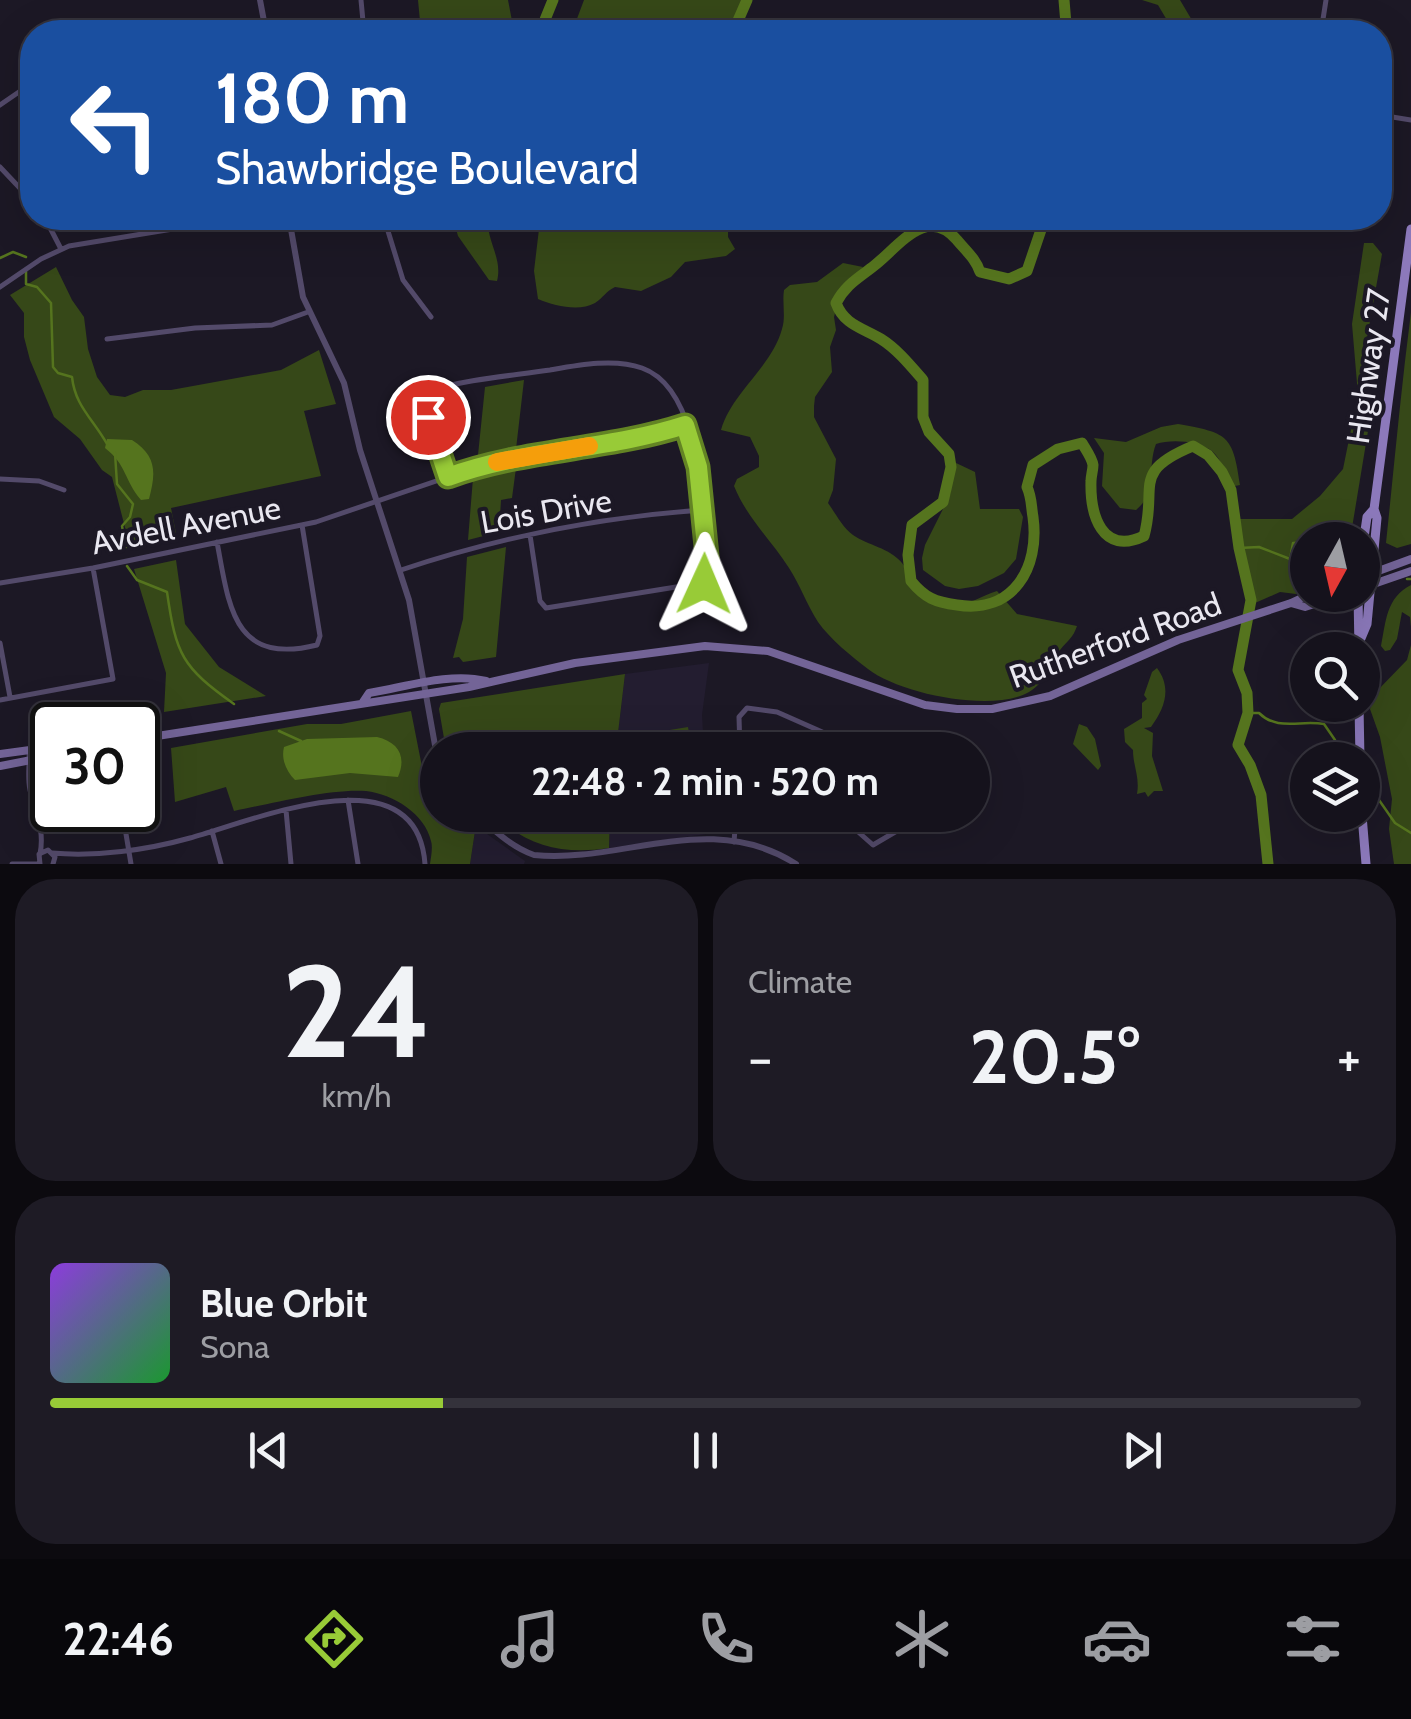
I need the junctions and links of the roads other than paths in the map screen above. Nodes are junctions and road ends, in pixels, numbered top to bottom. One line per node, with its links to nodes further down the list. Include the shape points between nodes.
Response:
1 (0, 166): 2 (street)
2 (20, 187)
3 (1411, 229): 19 (main road, Highway 27)
4 (51, 230): 8 (street)
5 (171, 230): 8 (street)
6 (291, 230): 10 (street)
7 (388, 230): 11 (street, via 403,280)
8 (61, 249): 9 (street)
9 (0, 288)
10 (308, 312): 12 (street, via 272,324); 17 (street, via 341,375)
11 (431, 317)
12 (106, 340)
13 (685, 425): 14 (street, Avdell Avenue); 14 (street, via 666,383 632,365 580,365 433,389 426,398 428,417); 18 (street)
14 (448, 477): 17 (street, Avdell Avenue)
15 (0, 480): 16 (street, via 39,481)
16 (64, 490)
17 (378, 502): 22 (street, Avdell Avenue); 27 (street)
18 (702, 510): 23 (street, Lois Drive); 23 (street, via 707,582 550,609 540,601)
19 (1374, 510): 20 (main road, Highway 27); 21 (main road, Highway 27)
20 (1366, 522)
21 (1376, 522)
22 (302, 524): 24 (street, Avdell Avenue); 24 (street, via 320,636 316,645 292,651 257,644 238,626)
23 (530, 535): 27 (street, Lois Drive)
24 (217, 542): 26 (street, Avdell Avenue)
25 (1411, 559): 28 (main road)
26 (93, 568): 30 (street, Avdell Avenue); 37 (street, via 114,680)
27 (401, 570): 35 (street)
28 (1380, 570)
29 (1411, 571): 31 (main road)
30 (0, 582)
31 (1380, 582)
32 (1290, 603): 34 (main road, Rutherford Road, via 1050,696 992,709 915,702 740,646 664,650)
33 (0, 643): 37 (street)
34 (486, 681): 35 (main road, Rutherford Road); 36 (main road, Rutherford Road)
35 (424, 684): 36 (street); 39 (main road, Rutherford Road, via 369,693)
36 (425, 695): 39 (main road, Rutherford Road); 40 (street)
37 (10, 697): 38 (street)
38 (0, 700)
39 (363, 702): 43 (main road, Rutherford Road)
40 (432, 732)
41 (739, 732): 42 (street, via 739,717 748,708 777,712)
42 (822, 732)
43 (160, 734)
44 (29, 750): 45 (main road); 46 (street)
45 (0, 754)
46 (30, 760): 47 (main road); 48 (street)
47 (0, 766)
48 (30, 788)
49 (348, 800): 50 (street); 73 (street); 74 (street, via 370,800 402,814 423,843)
50 (286, 810): 51 (street); 72 (street)
51 (212, 830): 61 (street); 71 (street)
52 (42, 832): 59 (street)
53 (126, 832): 61 (street)
54 (497, 832): 65 (street)
55 (735, 832): 60 (street)
56 (859, 832): 57 (street, via 873,845)
57 (891, 832)
58 (1363, 832): 77 (main road)
59 (43, 840): 62 (street); 63 (street)
60 (734, 842): 65 (street, via 583,862); 76 (street)
61 (129, 849): 64 (street); 70 (street)
62 (52, 852): 63 (street); 64 (street); 67 (street)
63 (40, 854): 66 (street); 69 (street)
64 (70, 855): 67 (street)
65 (534, 855): 75 (street)
66 (26, 862): 68 (street); 69 (street)
67 (54, 863)
68 (12, 864)
69 (39, 864)
70 (131, 864)
71 (221, 864)
72 (291, 864)
73 (358, 864)
74 (425, 864)
75 (531, 864)
76 (796, 864)
77 (1366, 864)

